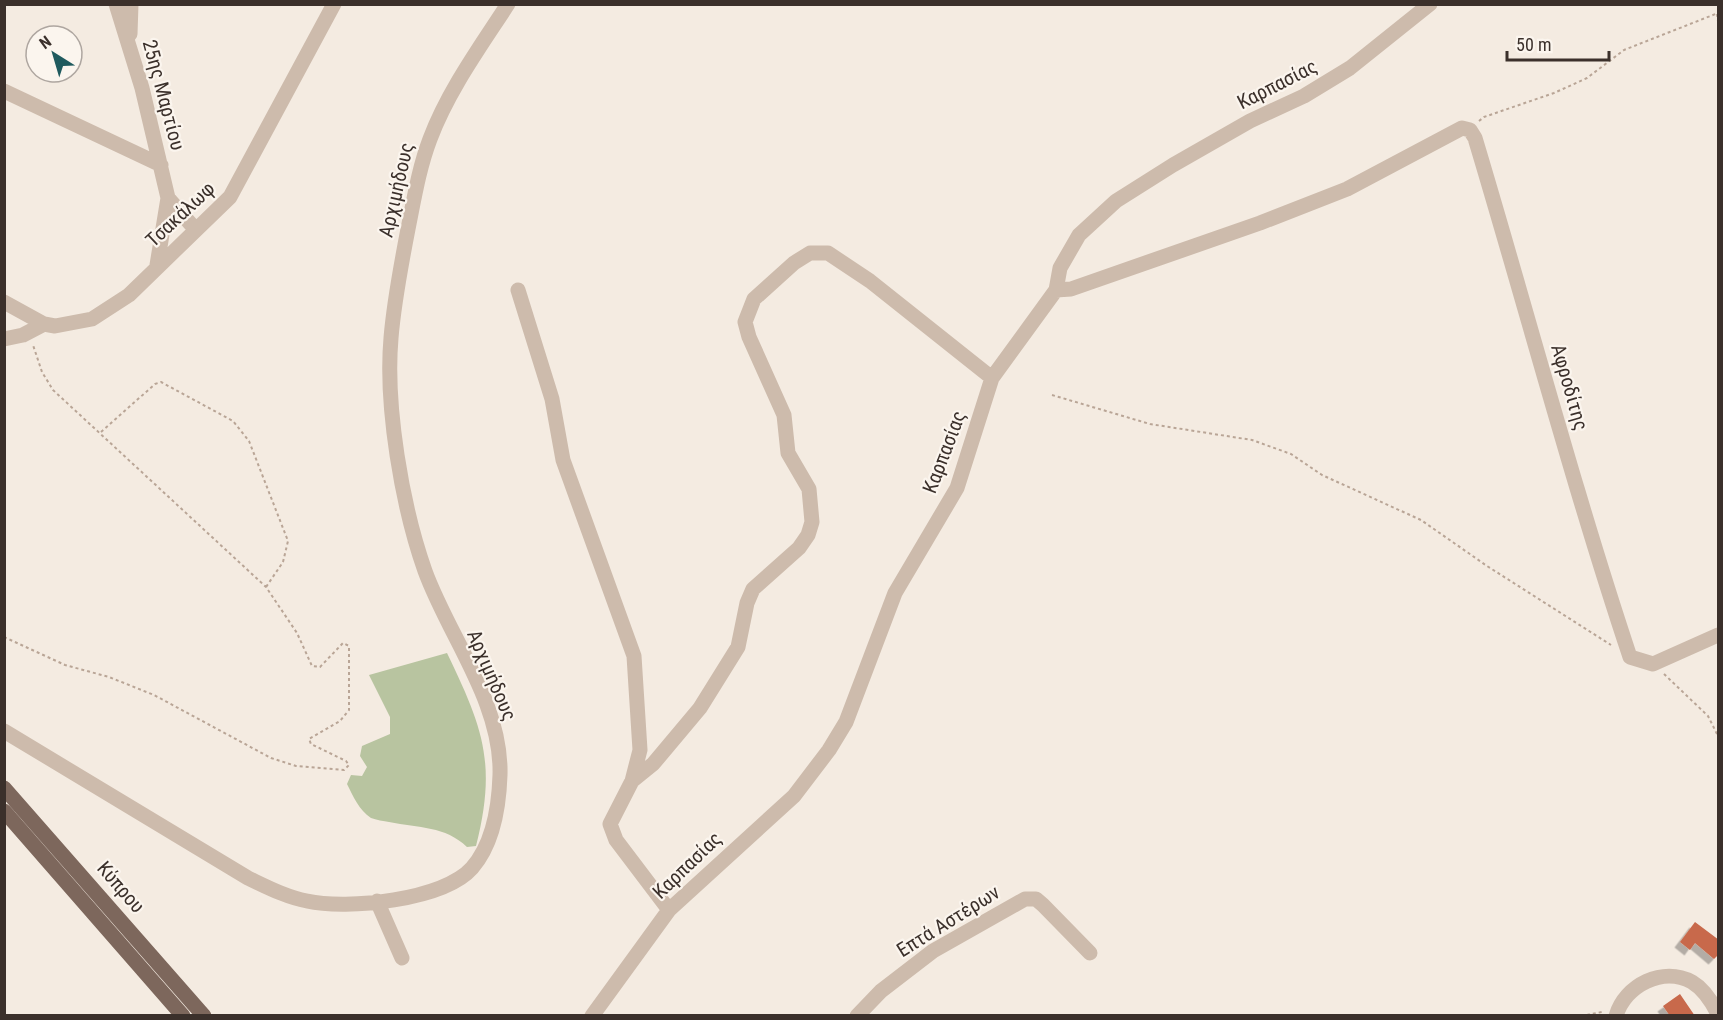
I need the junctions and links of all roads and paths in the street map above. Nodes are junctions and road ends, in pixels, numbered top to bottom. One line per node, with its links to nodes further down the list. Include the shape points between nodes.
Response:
1 (116, 4): 8 (street, 25ης Μαρτίου)
2 (131, 4): 8 (street)
3 (334, 4): 13 (street, Τσακάλωφ, via 230,197)
4 (508, 4): 34 (street, Αρχιμήδους, via 468,66 430,139 407,232 391,339 392,407 413,530 436,599 489,713 500,774 496,812 482,855 470,871 453,882 417,895)
5 (1430, 4): 16 (street, Καρπασίας, via 1350,68 1304,96 1240,126 1116,201 1091,221 1074,242 1060,268)
6 (1718, 13): 7 (path); 10 (path, via 1624,50 1587,78 1484,117)
7 (1719, 21)
8 (129, 43): 11 (street, 25ης Μαρτίου)
9 (4, 91): 11 (street)
10 (1470, 130): 16 (street, via 1462,128 1347,189 1271,219 1071,289); 27 (street, Αφροδίτης)
11 (161, 165): 12 (street, 25ης Μαρτίου)
12 (168, 198): 13 (street, 25ης Μαρτίου); 14 (street, 25ης Μαρτίου)
13 (195, 229): 14 (street, Τσακάλωφ)
14 (157, 266): 18 (street, Τσακάλωφ, via 129,295 102,314 72,324)
15 (518, 290): 31 (street, via 552,399 563,460 634,656 640,750)
16 (1056, 290): 21 (street, Καρπασίας)
17 (4, 302): 18 (street, Τσακάλωφ)
18 (44, 324): 19 (street)
19 (29, 332): 20 (street); 23 (path, via 52,390)
20 (4, 339)
21 (992, 378): 31 (street, via 870,281 828,253 810,253 754,299 745,322 784,415 788,453 809,489 812,522 799,548 753,589 738,647 699,708 653,764); 35 (street, Καρπασίας, via 957,488 896,593 846,722 794,796)
22 (1052, 395): 27 (path, via 1150,424 1252,440 1292,454 1322,475 1421,520)
23 (101, 432): 24 (path); 24 (path, via 161,382 232,421 249,441 288,540 283,562)
24 (266, 587): 26 (path, via 315,668 320,668 337,647 349,646 349,710 340,721 309,739 311,744 346,761 349,765 344,770 296,766 271,758 154,694 65,664)
25 (1719, 635): 28 (street)
26 (4, 637)
27 (1630, 657): 28 (street)
28 (1653, 664): 30 (path, via 1708,716)
29 (4, 731): 34 (street, Αρχιμήδους, via 277,892 308,902)
30 (1719, 736)
31 (633, 781): 35 (street, via 610,830)
32 (4, 788): 38 (main road, Κύπρου)
33 (4, 811): 38 (main road, Κύπρου)
34 (377, 901): 37 (street)
35 (669, 910): 42 (street, Καρπασίας)
36 (1090, 953): 43 (street, Επτά Αστέρων, via 1036,899 1025,899 933,951 881,991)
37 (402, 958)
38 (181, 1006): 41 (main road, Κύπρου)
39 (1617, 1012): 40 (street, via 1637,986 1668,976 1697,985); 44 (path)
40 (1719, 1014)
41 (204, 1016)
42 (592, 1016)
43 (857, 1016)
44 (1581, 1016)

